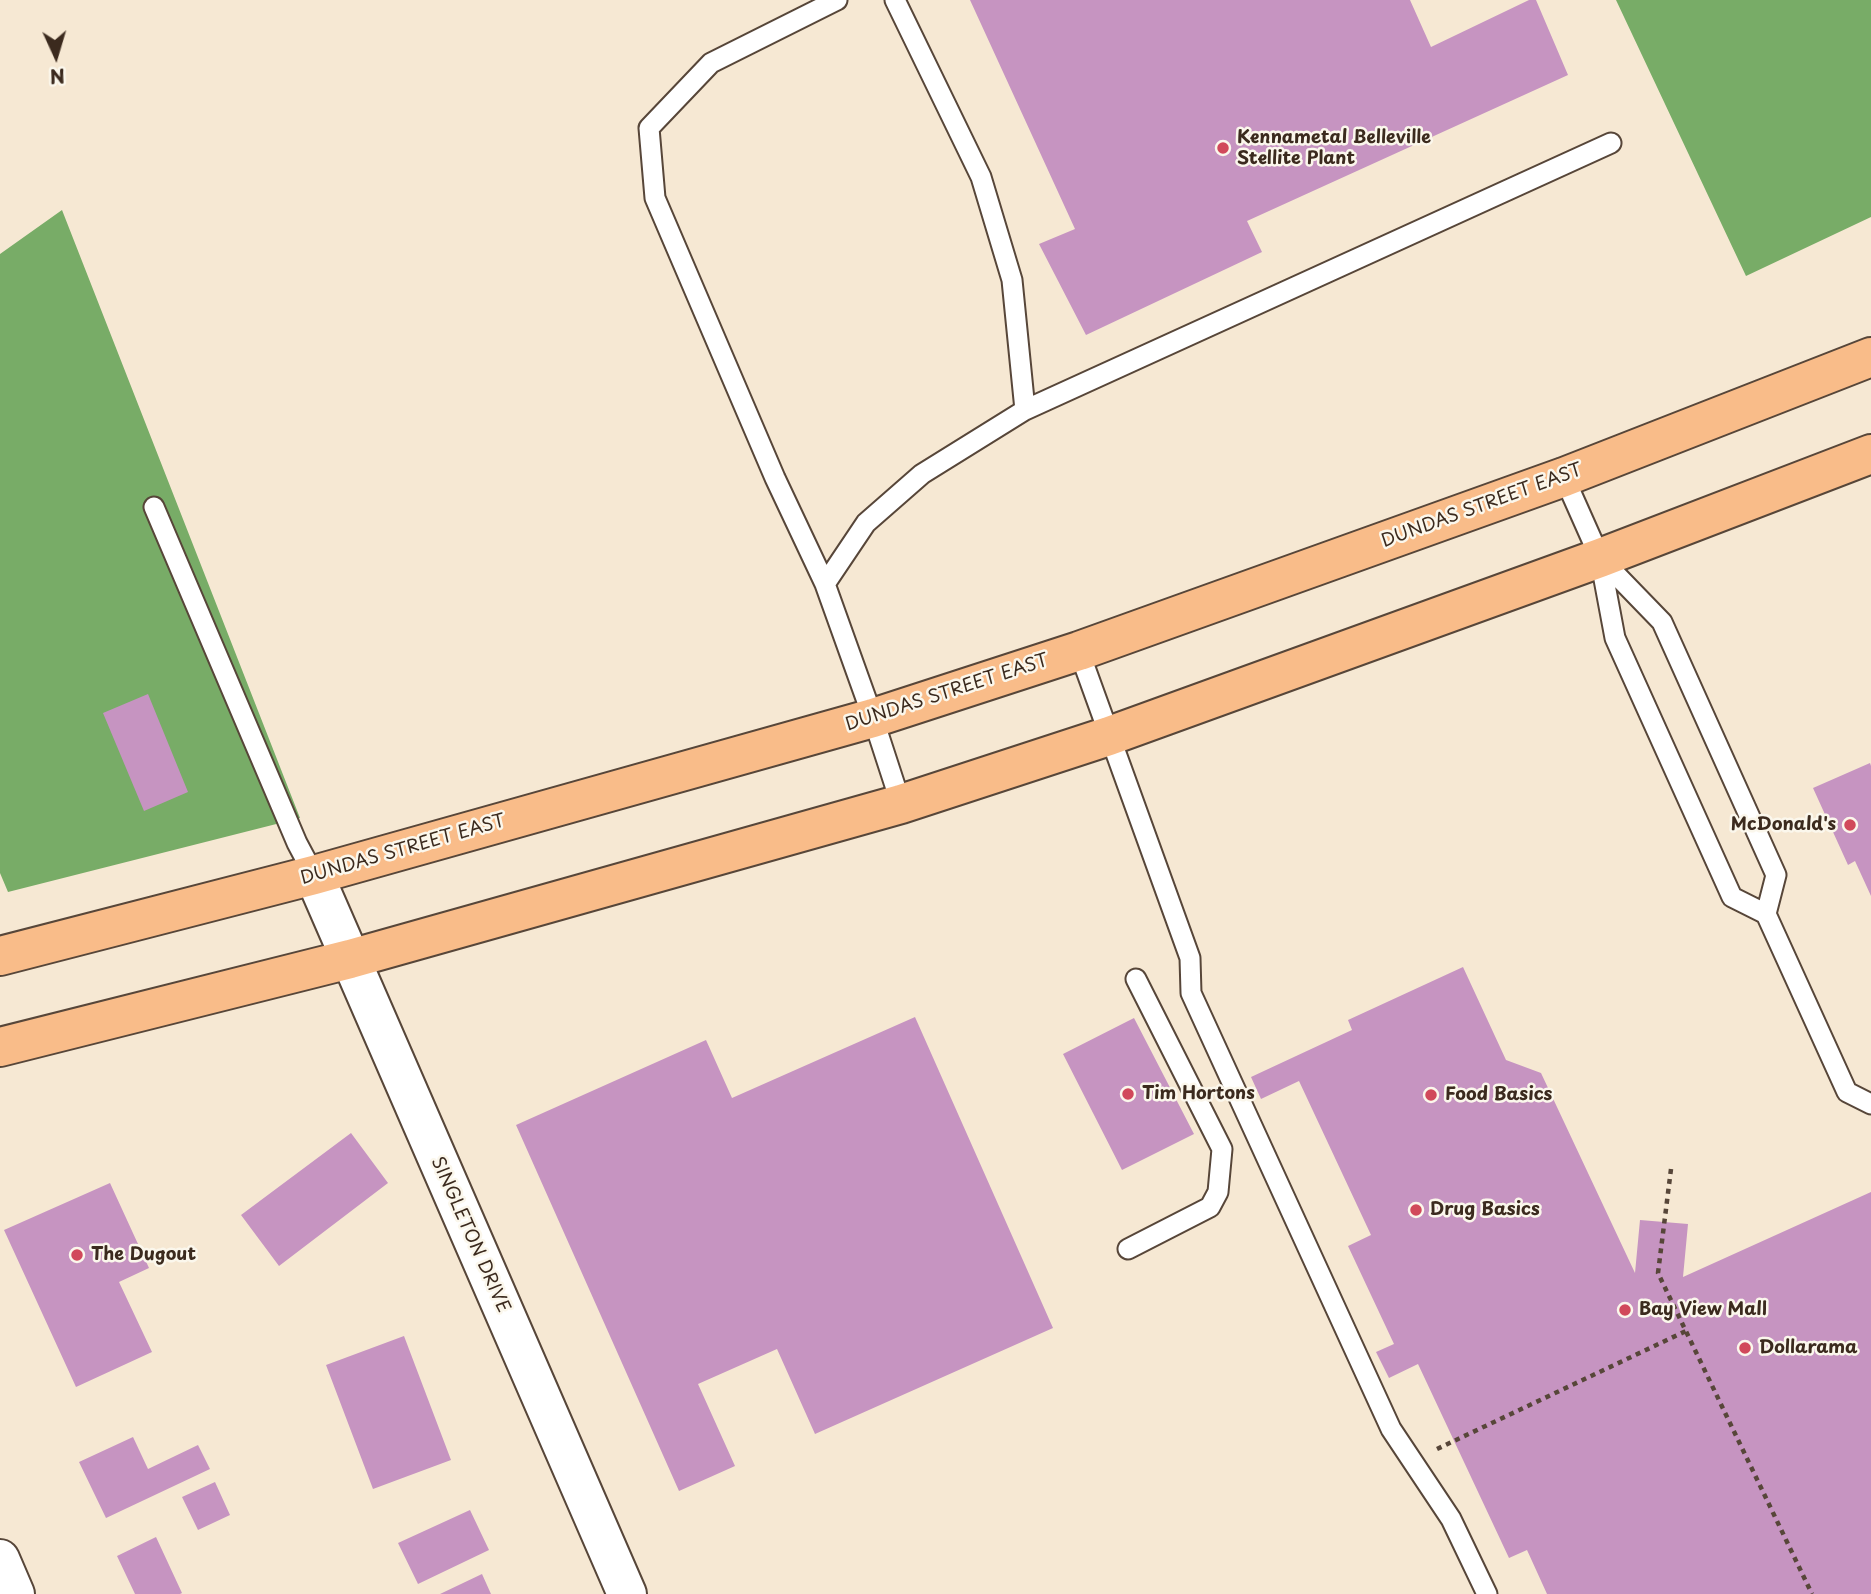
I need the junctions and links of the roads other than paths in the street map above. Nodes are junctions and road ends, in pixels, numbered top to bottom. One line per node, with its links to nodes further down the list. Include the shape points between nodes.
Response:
1 (837, 0): 10 (lane, via 711,63 649,128 655,198)
2 (895, 0): 5 (lane, via 981,177 1012,280)
3 (1611, 143): 5 (lane)
4 (1871, 356): 7 (main road, DUNDAS STREET EAST)
5 (1024, 410): 10 (lane, via 922,474 866,523)
6 (1871, 454): 9 (main road)
7 (1564, 477): 9 (lane); 11 (main road, DUNDAS STREET EAST)
8 (154, 507): 15 (lane)
9 (1600, 558): 13 (main road); 16 (lane, via 1615,638 1732,897); 16 (lane, via 1662,622 1776,875)
10 (825, 584): 12 (lane)
11 (1079, 651): 12 (main road, DUNDAS STREET EAST); 13 (lane)
12 (873, 718): 14 (lane); 15 (main road, DUNDAS STREET EAST)
13 (1109, 736): 14 (main road); 24 (lane, via 1190,958 1191,993 1391,1429 1451,1519)
14 (901, 804): 18 (main road)
15 (314, 875): 17 (main road, DUNDAS STREET EAST); 18 (street, SINGLETON DRIVE)
16 (1766, 914): 21 (lane, via 1847,1092)
17 (0, 956)
18 (350, 959): 20 (main road); 23 (street, SINGLETON DRIVE)
19 (1136, 979): 22 (lane, via 1223,1149 1219,1192 1210,1207)
20 (0, 1047)
21 (1871, 1104)
22 (1128, 1250)
23 (627, 1594)
24 (1487, 1594)

